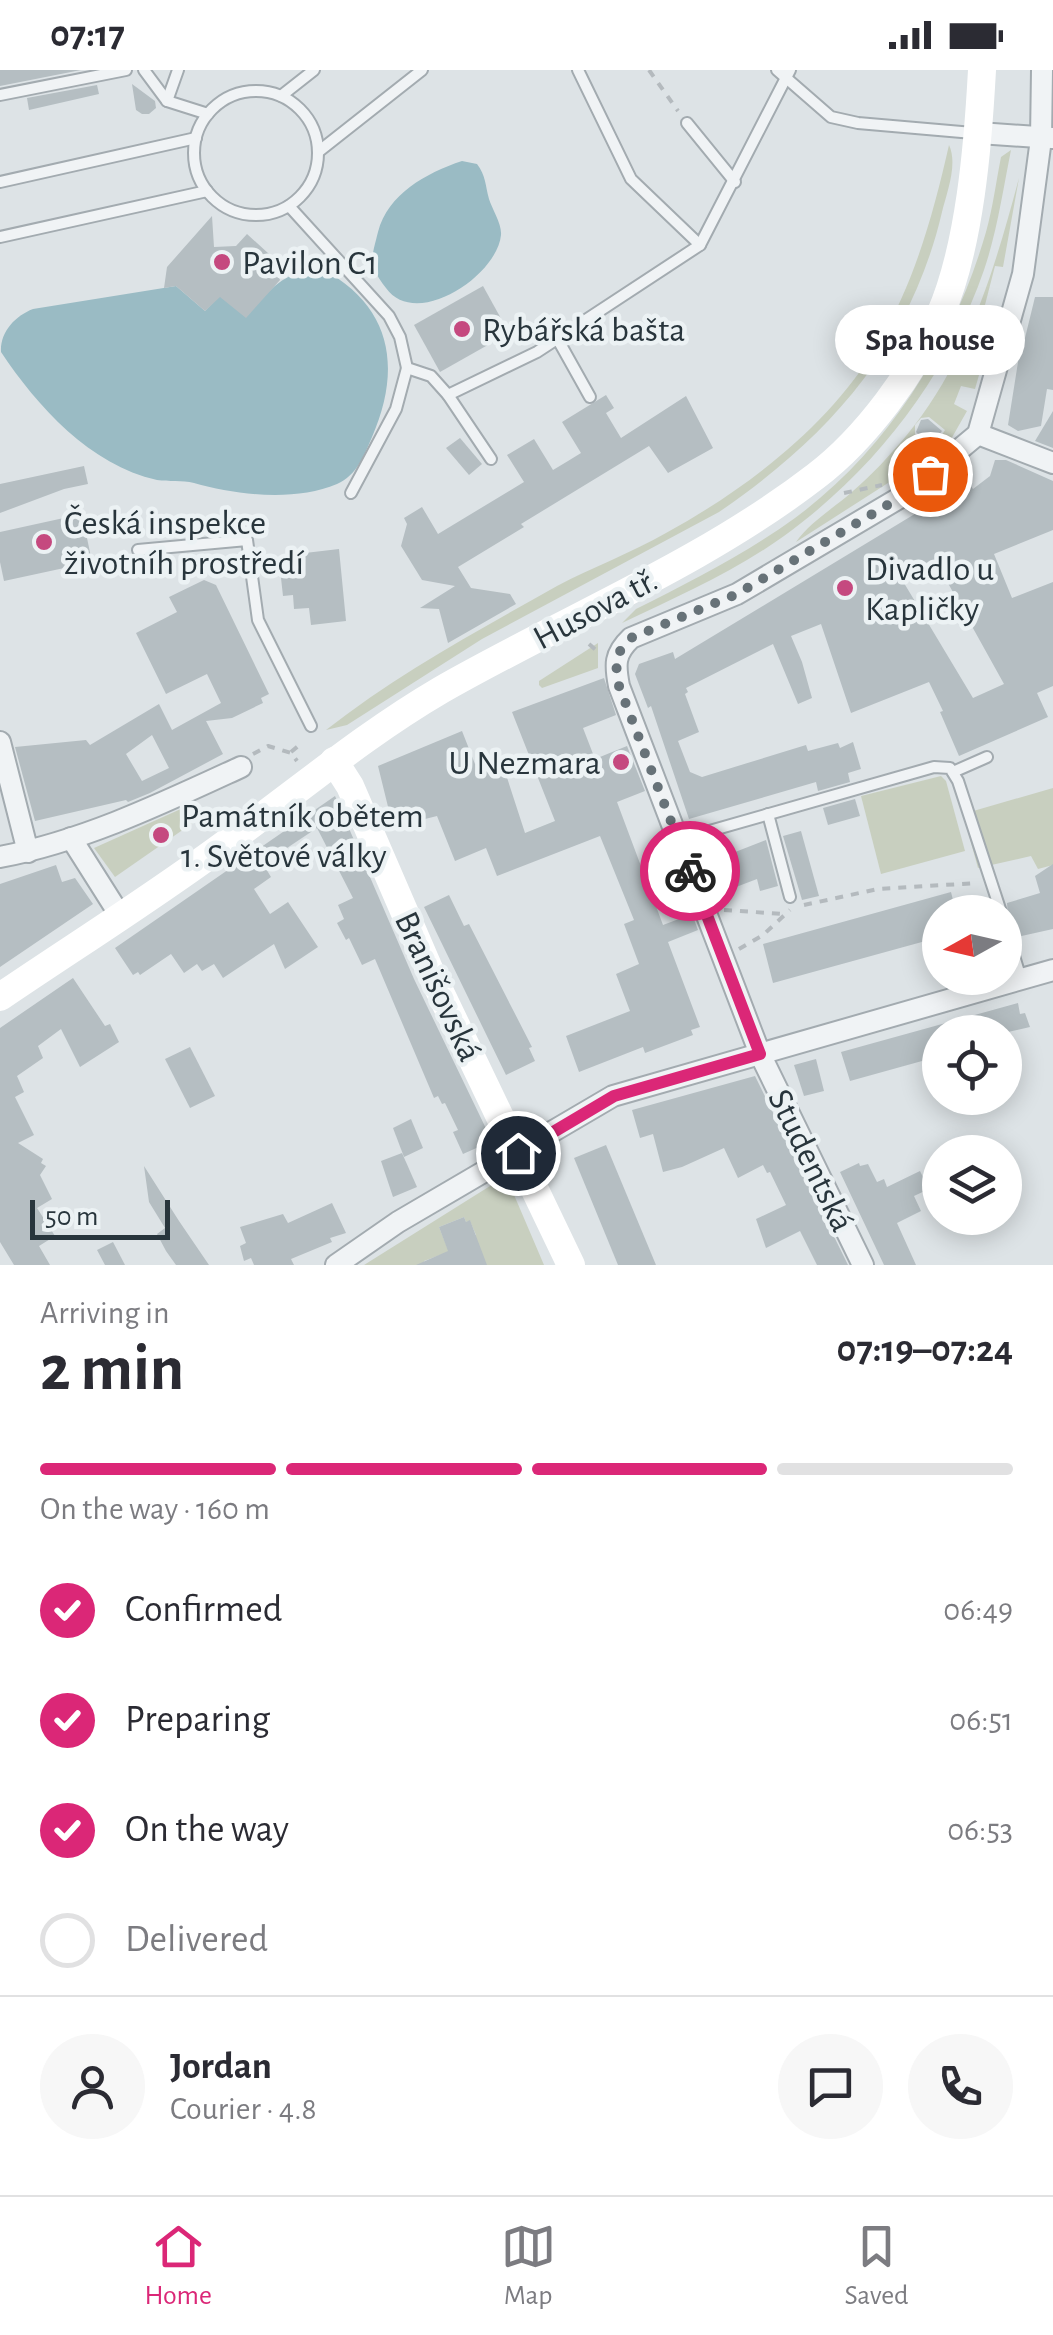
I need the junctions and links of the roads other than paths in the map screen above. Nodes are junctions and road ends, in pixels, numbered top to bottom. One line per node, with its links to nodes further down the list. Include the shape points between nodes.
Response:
1 (126, 70): 10 (lane)
2 (144, 70): 12 (lane)
3 (178, 70): 12 (lane)
4 (314, 70): 11 (lane)
5 (422, 70): 18 (lane)
6 (578, 70): 24 (lane, via 631,180)
7 (982, 70): 15 (street, Husova tř.)
8 (1042, 70): 17 (street)
9 (784, 73): 15 (lane, via 830,117); 20 (lane)
10 (0, 95)
11 (281, 96): 13 (lane, via 242,92); 18 (lane, via 308,119)
12 (167, 101): 13 (lane)
13 (208, 114): 16 (lane)
14 (686, 123): 20 (lane)
15 (979, 133): 17 (street); 37 (street, Husova tř., via 960,250 941,312 916,362 818,475 709,546 441,691)
16 (196, 138): 19 (lane); 21 (lane, via 194,156)
17 (1047, 138): 29 (street, via 1022,274)
18 (318, 152): 22 (lane, via 305,192)
19 (0, 182)
20 (734, 182): 24 (lane)
21 (206, 191): 22 (lane, via 220,204 254,216); 23 (lane)
22 (289, 206): 26 (lane, via 389,316)
23 (0, 236)
24 (700, 244): 25 (lane)
25 (557, 338): 27 (lane); 28 (lane)
26 (408, 368): 27 (lane, via 431,376); 32 (lane, via 396,409)
27 (448, 395): 30 (lane)
28 (590, 397)
29 (978, 434): 31 (street); 42 (street, Studentská, via 906,494 737,594 621,648 615,662 619,686)
30 (490, 459)
31 (1053, 462)
32 (351, 493)
33 (138, 550): 34 (lane, via 247,540 258,620)
34 (311, 726)
35 (0, 742): 43 (street)
36 (987, 756): 39 (lane)
37 (334, 760): 47 (street, Husova tř.); 53 (street, Branišovská)
38 (241, 767): 41 (street)
39 (953, 772): 40 (lane, via 934,767); 45 (lane)
40 (768, 814): 42 (lane); 46 (lane)
41 (70, 838): 43 (street); 47 (street)
42 (678, 840): 52 (street, Studentská)
43 (28, 852): 44 (street)
44 (0, 857)
45 (996, 895)
46 (790, 897)
47 (122, 916): 51 (street, Husova tř.)
48 (1051, 976): 49 (street)
49 (1022, 979)
50 (965, 995): 52 (street)
51 (0, 998)
52 (760, 1054): 53 (street, via 614,1096); 56 (street, Studentská)
53 (518, 1153): 54 (street); 55 (street, Branišovská)
54 (336, 1265)
55 (571, 1265)
56 (863, 1265)

